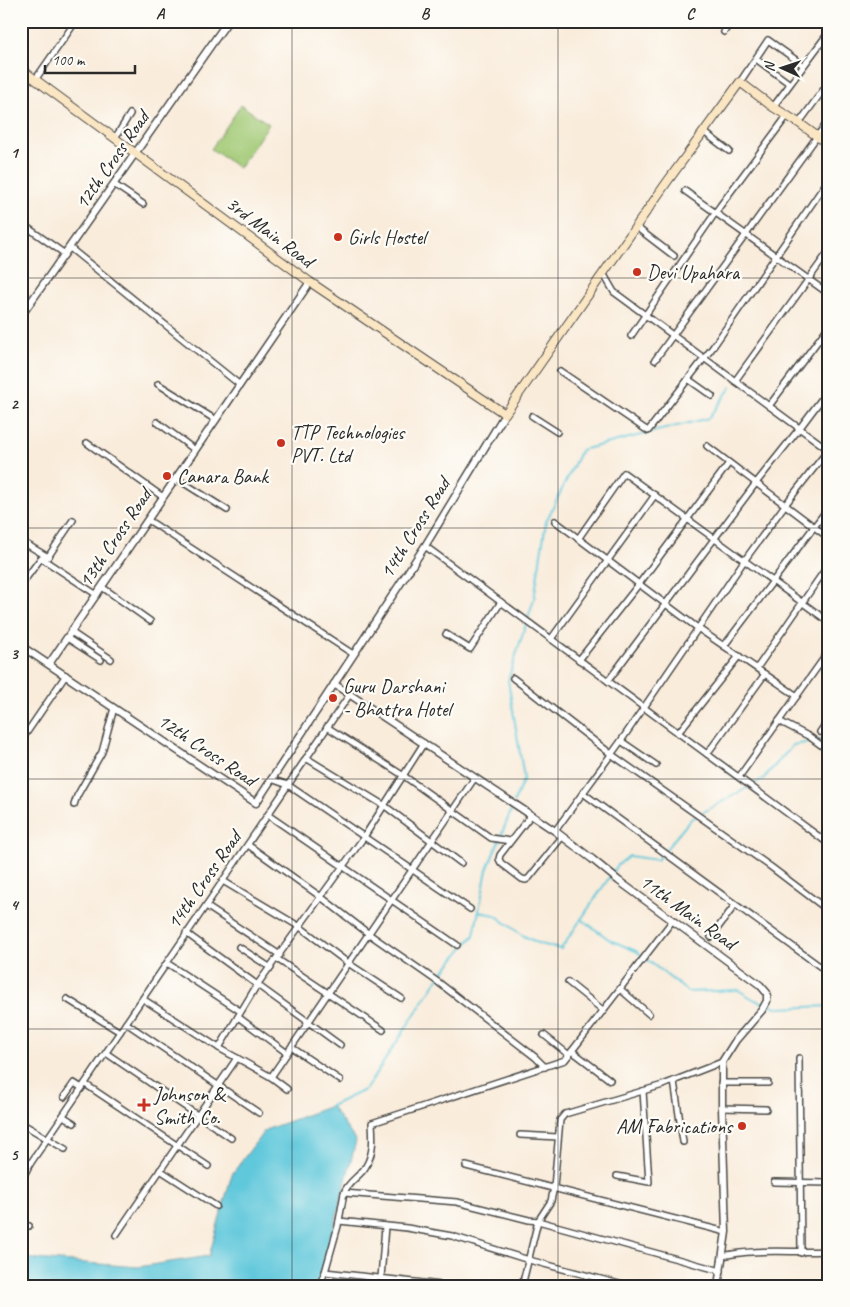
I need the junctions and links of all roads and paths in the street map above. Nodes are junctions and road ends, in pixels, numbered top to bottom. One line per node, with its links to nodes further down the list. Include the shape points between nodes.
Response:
1 (76, 21): 9 (street)
2 (228, 21): 23 (street, 12th Cross Road)
3 (732, 21): 4 (street)
4 (724, 32)
5 (829, 32): 7 (street)
6 (756, 59): 7 (street, via 768,40); 10 (street); 12 (street)
7 (804, 65): 12 (street)
8 (21, 69): 9 (main road, 3rd Main Road)
9 (35, 80): 20 (main road, 3rd Main Road)
10 (740, 82): 13 (main road); 18 (main road)
11 (829, 82): 17 (street)
12 (790, 84): 13 (street)
13 (773, 107): 15 (main road)
14 (130, 114): 20 (street)
15 (787, 116): 17 (main road); 28 (street)
16 (829, 120): 19 (street)
17 (799, 123): 19 (main road)
18 (704, 132): 22 (street); 30 (main road)
19 (816, 136): 21 (main road); 31 (street)
20 (115, 138): 23 (main road, 3rd Main Road)
21 (829, 144)
22 (729, 151)
23 (137, 154): 25 (street, 12th Cross Road); 38 (main road, 3rd Main Road)
24 (829, 179): 35 (street)
25 (115, 185): 27 (street); 32 (street, 12th Cross Road)
26 (685, 191): 28 (street)
27 (143, 204)
28 (715, 213): 31 (street); 40 (street)
29 (21, 223): 32 (street)
30 (636, 227): 34 (street); 36 (main road)
31 (746, 234): 35 (street); 44 (street)
32 (68, 251): 41 (street, 12th Cross Road); 51 (street)
33 (829, 252): 37 (street)
34 (674, 256)
35 (776, 256): 37 (street); 45 (street)
36 (603, 273): 40 (street, via 614,292); 55 (main road)
37 (810, 280): 39 (street); 49 (street)
38 (310, 282): 51 (street, 13th Cross Road); 55 (main road, 3rd Main Road)
39 (829, 294)
40 (646, 315): 43 (street); 44 (street)
41 (21, 316)
42 (829, 326): 54 (street)
43 (631, 336)
44 (673, 336): 45 (street); 46 (street)
45 (704, 358): 48 (street); 49 (street)
46 (655, 360)
47 (560, 371): 48 (street, via 648,431)
48 (688, 379): 53 (street)
49 (735, 382): 54 (street)
50 (158, 384): 57 (street)
51 (240, 385): 57 (street, 13th Cross Road)
52 (829, 389): 59 (street)
53 (712, 396)
54 (769, 406): 59 (street)
55 (504, 414): 82 (street, 14th Cross Road)
56 (532, 416): 60 (street)
57 (216, 420): 63 (street, 13th Cross Road)
58 (157, 422): 63 (street)
59 (799, 429): 64 (street); 67 (street)
60 (557, 432)
61 (87, 443): 69 (street)
62 (706, 446): 65 (street)
63 (195, 450): 66 (street, 13th Cross Road)
64 (829, 450): 70 (street)
65 (729, 463): 67 (street); 73 (street)
66 (176, 478): 69 (street, 13th Cross Road); 72 (street)
67 (756, 483): 70 (street); 80 (street)
68 (655, 496): 73 (street); 79 (street, via 624,473); 84 (street)
69 (163, 497): 75 (street, 13th Cross Road)
70 (785, 505): 77 (street); 83 (street)
71 (829, 507): 77 (street)
72 (227, 510)
73 (687, 519): 80 (street); 87 (street)
74 (72, 520): 81 (street, via 48,557)
75 (148, 520): 89 (street, 13th Cross Road); 103 (street)
76 (555, 521): 79 (street)
77 (814, 526): 78 (street); 86 (street)
78 (829, 538)
79 (578, 539): 84 (street)
80 (714, 539): 83 (street); 93 (street)
81 (21, 541)
82 (425, 546): 91 (street); 103 (street, 14th Cross Road)
83 (744, 561): 86 (street); 96 (street)
84 (607, 562): 87 (street); 99 (street)
85 (829, 564): 92 (street)
86 (772, 581): 92 (street); 101 (street)
87 (639, 584): 93 (street); 107 (street)
88 (21, 585): 90 (street, via 41,558)
89 (102, 587): 90 (street, 13th Cross Road); 94 (street)
90 (97, 595): 98 (street, 13th Cross Road)
91 (501, 602): 97 (street, via 470,649); 99 (street)
92 (801, 602): 95 (street); 109 (street)
93 (665, 604): 96 (street); 113 (street)
94 (150, 621)
95 (829, 622)
96 (699, 629): 101 (street); 118 (street)
97 (446, 634)
98 (69, 635): 105 (street); 106 (street); 108 (street, 13th Cross Road)
99 (551, 639): 107 (street)
100 (21, 646): 108 (street, 12th Cross Road)
101 (724, 646): 104 (street)
102 (829, 651): 116 (street)
103 (353, 654): 114 (street, 14th Cross Road)
104 (739, 656): 109 (street); 123 (street)
105 (111, 659)
106 (101, 660)
107 (579, 660): 113 (street)
108 (49, 664): 111 (street, 12th Cross Road)
109 (757, 668): 110 (street)
110 (765, 674): 116 (street); 129 (street)
111 (66, 676): 117 (street, 12th Cross Road); 124 (street)
112 (513, 678): 128 (street)
113 (608, 681): 118 (street)
114 (334, 684): 115 (street, 11th Main Road); 134 (street, 12th Cross Road)
115 (350, 694): 121 (street, 14th Cross Road); 126 (street, 11th Main Road)
116 (797, 696): 120 (street)
117 (114, 708): 134 (street, 12th Cross Road, via 256,803); 138 (street, via 102,752)
118 (645, 708): 123 (street); 125 (street)
119 (829, 719): 122 (street)
120 (779, 722): 127 (street, via 810,737); 133 (street)
121 (327, 728): 130 (street, 14th Cross Road); 132 (street)
122 (820, 732)
123 (678, 733): 129 (street)
124 (21, 741)
125 (621, 741): 128 (street); 131 (street)
126 (424, 744): 132 (street); 135 (street, 11th Main Road)
127 (829, 751)
128 (611, 754): 137 (street); 159 (street)
129 (707, 754): 133 (street)
130 (306, 758): 136 (street, 14th Cross Road); 139 (street)
131 (656, 765)
132 (404, 776): 139 (street); 140 (street)
133 (739, 777): 148 (street)
134 (271, 779): 136 (street)
135 (474, 779): 140 (street); 142 (street, 11th Main Road)
136 (288, 785): 141 (street, 14th Cross Road); 144 (street)
137 (583, 794): 143 (street); 156 (street)
138 (74, 805)
139 (385, 806): 144 (street); 146 (street)
140 (452, 810): 146 (street); 147 (street, via 491,838)
141 (268, 815): 149 (street, 14th Cross Road); 151 (street)
142 (531, 815): 143 (street, 11th Main Road); 147 (street)
143 (555, 831): 145 (street, 11th Main Road)
144 (364, 837): 151 (street); 152 (street)
145 (562, 837): 147 (street, via 526,880 499,859); 160 (street, 11th Main Road)
146 (432, 840): 150 (street); 152 (street)
147 (510, 841)
148 (829, 844)
149 (248, 845): 153 (street, 14th Cross Road); 154 (street)
150 (461, 863)
151 (343, 866): 154 (street); 155 (street)
152 (412, 869): 155 (street); 158 (street)
153 (223, 880): 157 (street, 14th Cross Road); 161 (street)
154 (321, 897): 161 (street); 163 (street)
155 (391, 899): 163 (street); 165 (street)
156 (735, 905): 164 (street); 171 (street)
157 (206, 906): 162 (street, 14th Cross Road); 167 (street)
158 (470, 909)
159 (829, 911)
160 (673, 920): 174 (street); 195 (street, 11th Main Road, via 760,985 767,994 765,1003)
161 (300, 927): 167 (street); 169 (street)
162 (186, 933): 168 (street, 14th Cross Road); 173 (street)
163 (368, 934): 169 (street); 196 (street, via 438,982)
164 (711, 937)
165 (457, 945)
166 (239, 947): 170 (street)
167 (278, 957): 170 (street); 175 (street)
168 (167, 963): 178 (street, 14th Cross Road); 180 (street)
169 (348, 963): 175 (street); 176 (street)
170 (271, 968): 173 (street)
171 (829, 973)
172 (568, 982): 179 (street)
173 (257, 985): 180 (street); 182 (street)
174 (620, 989): 179 (street); 181 (street)
175 (328, 994): 182 (street); 184 (street)
176 (401, 998)
177 (67, 999): 185 (street)
178 (142, 999): 183 (street, 14th Cross Road); 189 (street)
179 (604, 1010): 192 (street)
180 (239, 1014): 189 (street); 190 (street)
181 (649, 1014)
182 (308, 1022): 187 (street); 188 (street)
183 (126, 1024): 185 (street, 14th Cross Road); 203 (street)
184 (383, 1030)
185 (120, 1032): 191 (street, 14th Cross Road)
186 (544, 1034): 192 (street)
187 (340, 1045)
188 (291, 1047): 190 (street); 198 (street)
189 (219, 1048): 193 (street)
190 (288, 1052): 197 (street)
191 (106, 1053): 204 (street, 14th Cross Road); 211 (street)
192 (570, 1053): 196 (street, via 565,1060); 199 (street)
193 (237, 1058): 197 (street); 203 (street)
194 (799, 1058): 230 (street)
195 (722, 1062): 200 (street); 202 (street, 11th Main Road)
196 (545, 1067): 233 (street, via 372,1123 373,1148 366,1166 346,1186)
197 (271, 1077): 205 (street)
198 (340, 1080)
199 (610, 1080)
200 (674, 1081): 206 (street); 219 (street)
201 (768, 1083): 202 (street)
202 (721, 1084): 208 (street, 11th Main Road)
203 (218, 1085): 210 (street); 211 (street)
204 (83, 1086): 207 (street, via 74,1083); 212 (street, 14th Cross Road); 220 (street)
205 (287, 1089)
206 (643, 1091): 216 (street, via 565,1114 560,1120); 227 (street, via 649,1182)
207 (64, 1097)
208 (722, 1108): 209 (street); 240 (street, 11th Main Road)
209 (766, 1110)
210 (259, 1113)
211 (198, 1114): 218 (street); 220 (street)
212 (63, 1116): 214 (street); 217 (street, 14th Cross Road)
213 (21, 1123): 217 (street)
214 (74, 1123)
215 (520, 1135): 216 (street)
216 (558, 1137): 232 (street)
217 (48, 1138): 221 (street); 223 (street, 14th Cross Road)
218 (230, 1138)
219 (683, 1142)
220 (176, 1146): 224 (street); 226 (street)
221 (65, 1149)
222 (21, 1160): 223 (street)
223 (30, 1164): 228 (street, 14th Cross Road)
224 (208, 1166)
225 (466, 1166): 232 (street)
226 (160, 1170): 234 (street); 241 (street)
227 (617, 1176)
228 (21, 1180)
229 (774, 1182): 230 (street)
230 (801, 1182): 231 (street); 243 (street)
231 (829, 1182)
232 (554, 1187): 236 (street, via 551,1200); 240 (street)
233 (344, 1193): 235 (street); 236 (street, via 457,1202)
234 (216, 1206)
235 (339, 1221): 239 (street); 247 (street)
236 (538, 1221): 245 (street); 246 (street)
237 (21, 1224): 238 (street)
238 (29, 1226)
239 (385, 1226): 245 (street, via 452,1236); 248 (street)
240 (726, 1232): 244 (street, 11th Main Road)
241 (116, 1235)
242 (829, 1251): 243 (street)
243 (800, 1253): 244 (street, via 738,1252)
244 (723, 1256): 246 (street, 11th Main Road)
245 (529, 1260): 251 (street); 252 (street)
246 (721, 1271): 253 (street, 11th Main Road)
247 (325, 1272): 248 (street); 249 (street)
248 (381, 1278): 250 (street)
249 (319, 1286)
250 (450, 1286)
251 (522, 1286)
252 (627, 1286)
253 (718, 1286)

